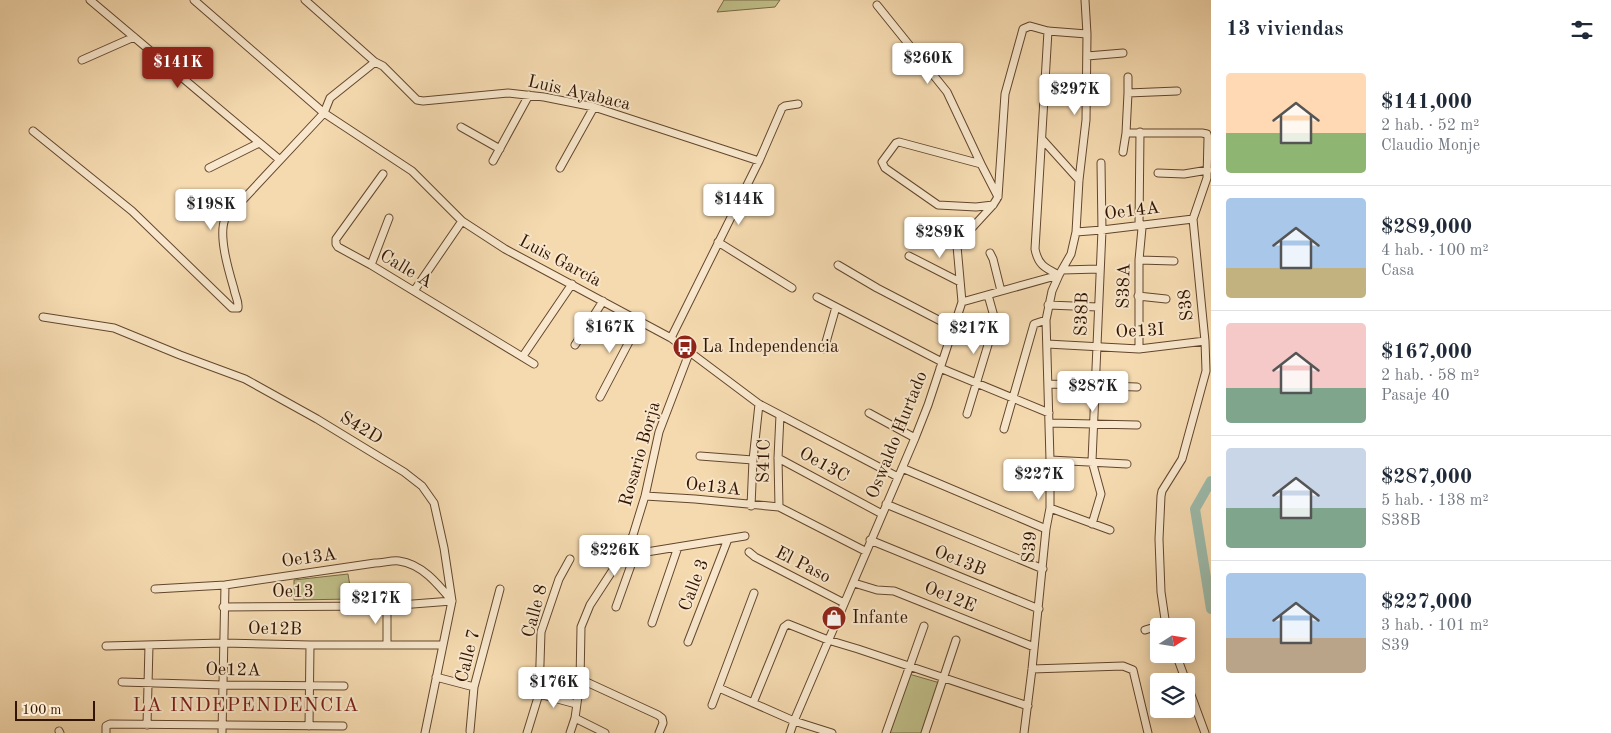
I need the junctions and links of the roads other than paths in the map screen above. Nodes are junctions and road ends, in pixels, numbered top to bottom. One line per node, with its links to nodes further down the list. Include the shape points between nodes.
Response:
1 (90, 0): 8 (street)
2 (194, 0): 19 (street, Luis García)
3 (305, 0): 12 (street, Luis Ayabaca)
4 (1085, 0): 7 (street)
5 (877, 5): 32 (street, via 947,92)
6 (1048, 31): 7 (street); 24 (street); 39 (street, via 1030,26 1023,29 1005,94)
7 (1087, 34): 10 (street)
8 (134, 37): 11 (street); 25 (street)
9 (1123, 53): 10 (street)
10 (1087, 56): 38 (street, via 1086,120)
11 (82, 60)
12 (375, 62): 16 (street, Luis Ayabaca, via 417,100 508,93); 19 (street, via 330,98)
13 (1128, 77): 15 (street)
14 (1177, 91): 15 (street)
15 (1128, 93): 22 (street)
16 (529, 95): 18 (street, Luis Ayabaca); 26 (street)
17 (798, 104): 30 (street, via 782,108)
18 (594, 107): 30 (street, Luis Ayabaca); 34 (street)
19 (324, 113): 28 (street); 43 (street, Luis García, via 412,171)
20 (461, 127): 26 (street)
21 (33, 131): 28 (street, via 132,212 234,309 239,304 234,292 223,225)
22 (1126, 132): 23 (street, S38); 27 (street)
23 (1140, 132): 35 (street, S38, via 1207,134); 44 (street)
24 (1042, 140): 38 (street); 55 (street, via 1035,249 1039,262 1046,269)
25 (260, 143): 28 (street); 33 (street)
26 (500, 149): 29 (street)
27 (1123, 152)
28 (280, 160)
29 (493, 161)
30 (759, 161): 47 (street)
31 (1101, 163): 45 (street, S38B)
32 (981, 164): 39 (street); 40 (street, via 899,142 882,162 885,168 938,205)
33 (208, 168)
34 (560, 168)
35 (1208, 170): 36 (street, via 1184,174); 42 (street, S38)
36 (1158, 173)
37 (383, 174): 52 (street, Calle A, via 336,240 338,247)
38 (1079, 180): 46 (street)
39 (998, 197): 40 (street)
40 (993, 205): 56 (street, via 958,242)
41 (389, 218): 52 (street)
42 (1193, 218): 44 (street, Oe14A); 75 (street, S38)
43 (462, 221): 57 (street, Luis García); 59 (street)
44 (1139, 224): 45 (street, Oe14A); 50 (street, S38A, via 1142,228)
45 (1102, 230): 46 (street, Oe14A); 54 (street, S38B)
46 (1076, 232): 55 (street, via 1071,254)
47 (718, 242): 58 (street); 74 (street)
48 (990, 253): 60 (street)
49 (909, 256): 56 (street)
50 (1139, 260): 51 (street); 62 (street, S38A)
51 (1174, 261)
52 (371, 265): 59 (street, Calle A)
53 (838, 265): 73 (street)
54 (1099, 269): 55 (street); 69 (street, S38B)
55 (1060, 272): 60 (street); 67 (street, S39)
56 (960, 282): 66 (street)
57 (572, 284): 65 (street, Luis García); 82 (street)
58 (792, 288)
59 (414, 291): 82 (street, Calle A)
60 (1001, 291): 61 (street)
61 (988, 295): 66 (street); 85 (street, via 995,320)
62 (1138, 296): 64 (street); 80 (street, S38A)
63 (817, 297): 68 (street)
64 (1166, 299)
65 (603, 301): 72 (street, Luis García); 77 (street)
66 (962, 302): 73 (street, Oswaldo Hurtado)
67 (1048, 305): 69 (street); 71 (street, S39)
68 (836, 307): 79 (street); 84 (street)
69 (1098, 307): 78 (street, S38B)
70 (43, 316): 133 (street, S42D, via 114,328 245,379 404,472 422,486 434,503)
71 (1046, 320): 76 (street, S39); 90 (street, via 1034,324)
72 (640, 321): 74 (street, Luis García); 89 (street)
73 (954, 328): 84 (street, Oswaldo Hurtado)
74 (671, 338): 81 (street, Luis García)
75 (1205, 340): 80 (street, Oe13I); 139 (street, S38, via 1206,371 1182,459 1161,496 1159,539)
76 (1047, 344): 78 (street, Oe13I); 86 (street, S39)
77 (575, 345)
78 (1096, 347): 80 (street, Oe13I); 87 (street, S38B)
79 (824, 349)
80 (1139, 349)
81 (690, 351): 91 (street, Luis García); 109 (street, Rosario Borja, via 659,432)
82 (522, 356): 83 (street, Calle A)
83 (534, 364)
84 (941, 365): 85 (street); 100 (street, Oswaldo Hurtado)
85 (976, 383): 90 (street); 94 (street)
86 (1048, 384): 87 (street); 93 (street, S39)
87 (1095, 385): 88 (street); 97 (street, S38B)
88 (1137, 387)
89 (600, 398)
90 (1013, 398): 93 (street); 99 (street)
91 (759, 404): 95 (street, Luis García); 103 (street)
92 (869, 413): 100 (street)
93 (1049, 413): 96 (street, S39)
94 (967, 414)
95 (780, 415): 102 (street, S41C); 108 (street, Luis García)
96 (1050, 423): 97 (street); 104 (street, S39)
97 (1093, 424): 98 (street); 105 (street, S38B)
98 (1137, 425)
99 (1004, 429)
100 (915, 438): 107 (street, Oswaldo Hurtado)
101 (700, 456): 103 (street)
102 (778, 458): 112 (street, S41C); 114 (street, Oe13C)
103 (753, 460): 111 (street)
104 (1050, 460): 105 (street); 113 (street, S39)
105 (1092, 461): 106 (street); 115 (street, S38B, via 1101,492)
106 (1127, 464)
107 (902, 468): 108 (street, Oswaldo Hurtado); 116 (street)
108 (898, 477): 110 (street, Oswaldo Hurtado)
109 (645, 496): 111 (street, Oe13A); 125 (street, Rosario Borja, via 633,535)
110 (886, 504): 114 (street, Oswaldo Hurtado); 127 (street)
111 (751, 506): 112 (street, Oe13A)
112 (779, 508): 122 (street)
113 (1050, 508): 115 (street); 116 (street, S39)
114 (882, 514): 120 (street, Oswaldo Hurtado)
115 (1092, 524): 117 (street)
116 (1046, 529): 127 (street, S39)
117 (1110, 530)
118 (745, 536): 119 (street)
119 (728, 539): 121 (street); 146 (street, Calle 3)
120 (870, 540): 122 (street, Oswaldo Hurtado); 138 (street, Oe13B)
121 (678, 547): 124 (street); 140 (street, Calle 3)
122 (865, 551): 128 (street, Oswaldo Hurtado)
123 (749, 552): 134 (street, El Paso)
124 (635, 554): 125 (street); 137 (street)
125 (622, 556): 159 (street, Rosario Borja, via 590,605 581,627)
126 (570, 559): 167 (street, Calle 8, via 559,579 542,632)
127 (1043, 569): 138 (street, S39)
128 (854, 583): 134 (street, Oswaldo Hurtado); 153 (street, Oe12E, via 894,591)
129 (225, 585): 130 (street, Oe13A); 133 (street, Oe13A, via 399,561 421,569); 136 (street)
130 (155, 588)
131 (500, 589): 165 (street, Calle 7)
132 (754, 593): 166 (street)
133 (452, 601): 135 (street, Oe13); 151 (street, S42D)
134 (844, 603): 144 (street, Oswaldo Hurtado)
135 (387, 606): 136 (street, Oe13); 148 (street)
136 (223, 607): 147 (street)
137 (616, 607)
138 (1038, 609): 153 (street, S39)
139 (1164, 618)
140 (652, 623)
141 (924, 626): 155 (street)
142 (1150, 629): 143 (street)
143 (1145, 630)
144 (828, 640): 155 (street); 168 (street, via 786,624); 173 (street, Oswaldo Hurtado)
145 (956, 640): 158 (street)
146 (688, 642)
147 (223, 643): 149 (street, Oe12B); 150 (street, Oe12B); 162 (street)
148 (387, 644): 150 (street, Oe12B); 151 (street, Oe12B)
149 (149, 645): 152 (street, Oe12B); 161 (street)
150 (310, 645): 163 (street)
151 (443, 645): 157 (street, S42D)
152 (106, 646)
153 (1034, 647): 156 (street, S39)
154 (1179, 663): 191 (street)
155 (910, 666): 158 (street); 187 (street)
156 (1032, 669): 171 (street, S39); 190 (street, via 1123,666 1133,670)
157 (436, 677): 165 (street); 180 (street, S42D)
158 (944, 678): 171 (street); 188 (street)
159 (580, 679): 169 (street, Rosario Borja); 184 (street, via 658,715 663,723)
160 (122, 682): 161 (street, Oe12A)
161 (149, 682): 162 (street, Oe12A); 174 (street)
162 (223, 685): 163 (street, Oe12A); 177 (street)
163 (309, 686): 164 (street, Oe12A); 175 (street)
164 (344, 686)
165 (474, 687): 178 (street, Calle 7)
166 (719, 688): 168 (street); 170 (street)
167 (539, 694): 169 (street); 181 (street, Calle 8)
168 (753, 703): 173 (street)
169 (576, 704): 172 (street, Rosario Borja)
170 (712, 705)
171 (1028, 706): 189 (street, S39)
172 (575, 718): 182 (street, Rosario Borja); 183 (street)
173 (794, 721): 185 (street, Oswaldo Hurtado); 186 (street)
174 (147, 725): 177 (street); 179 (street, via 107,725)
175 (308, 726): 176 (street); 177 (street)
176 (343, 726)
177 (222, 729)
178 (470, 732)
179 (106, 733)
180 (425, 733)
181 (527, 733)
182 (570, 733)
183 (605, 733)
184 (659, 733)
185 (790, 733)
186 (832, 733)
187 (886, 733)
188 (925, 733)
189 (1024, 733)
190 (1148, 733)
191 (1205, 733)

